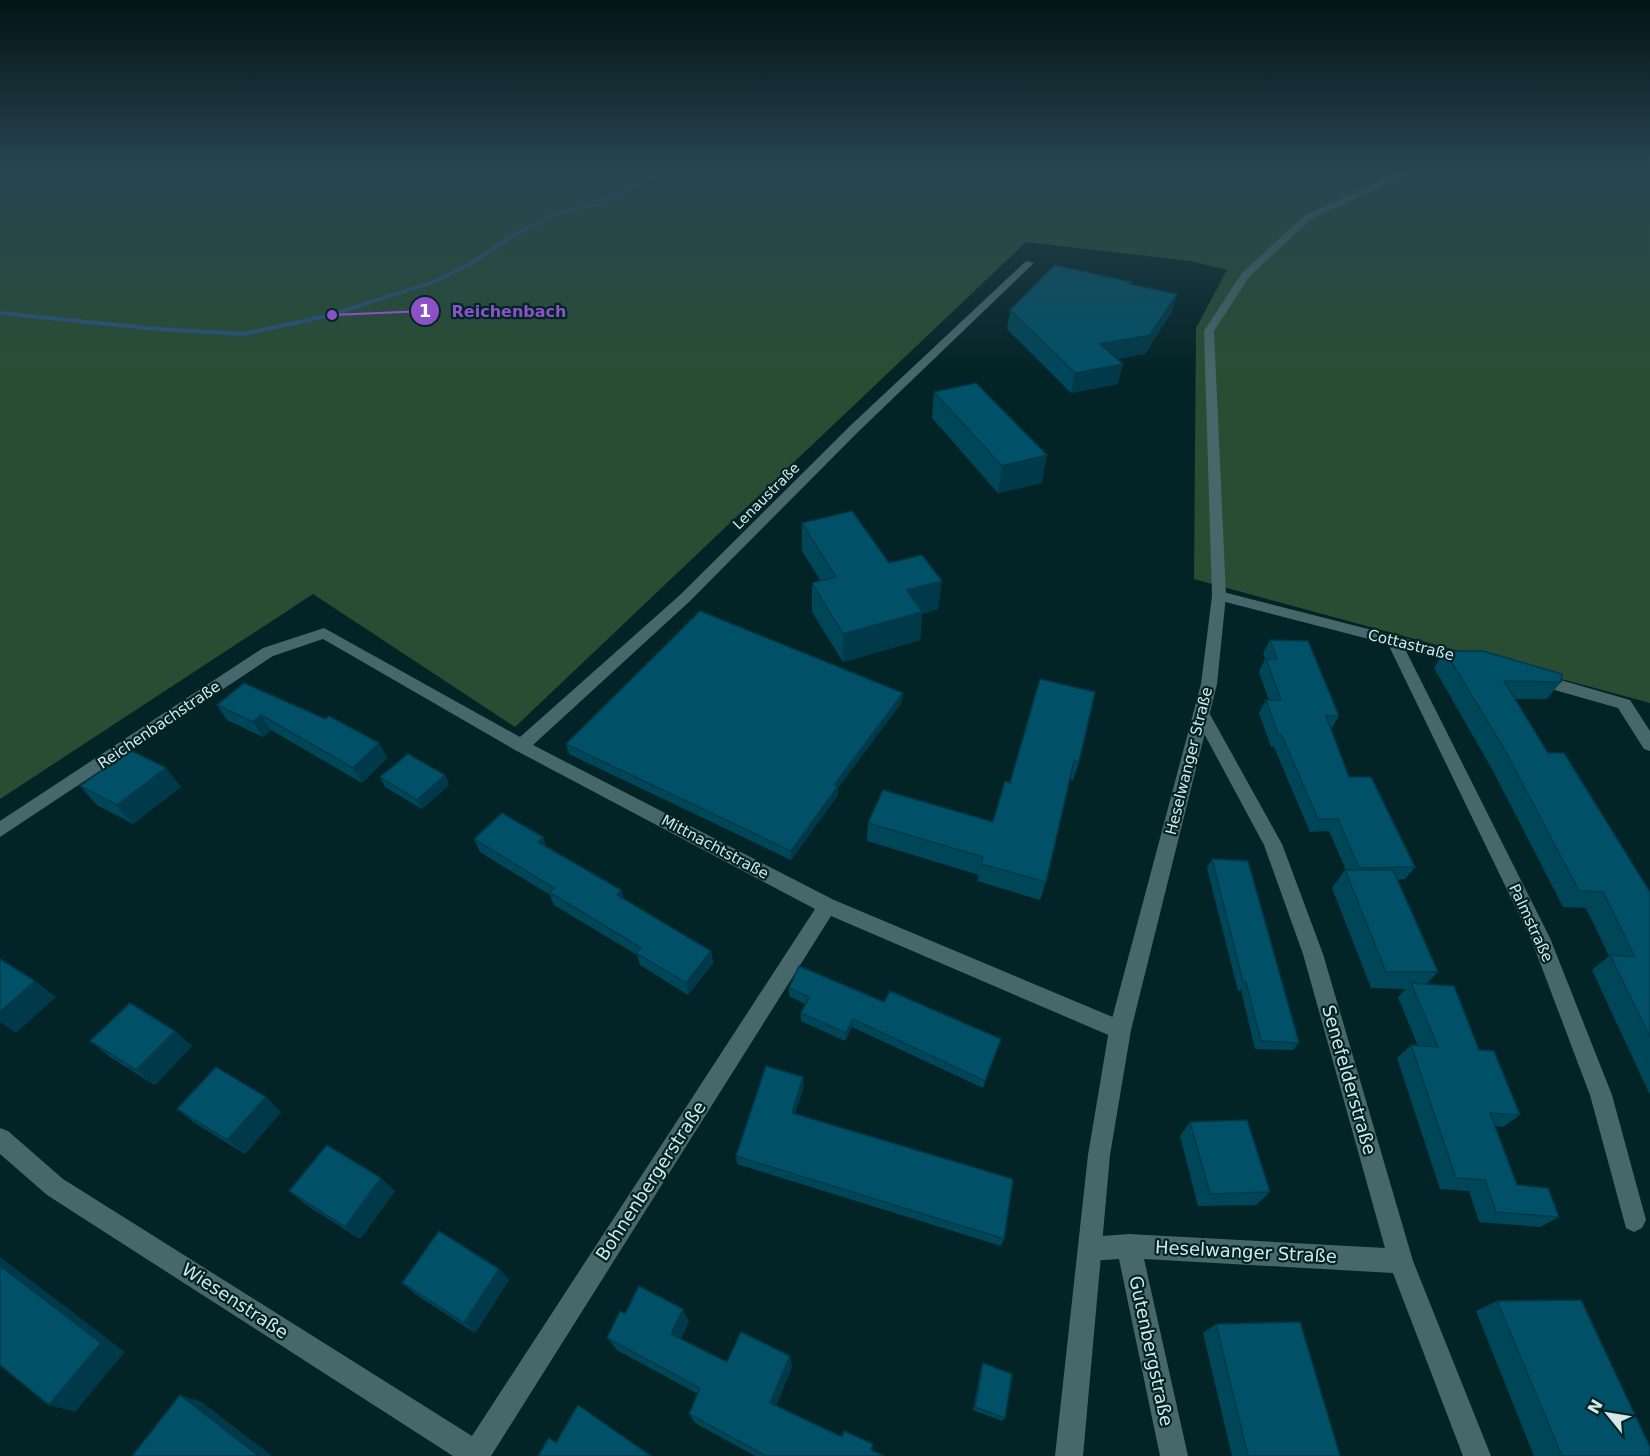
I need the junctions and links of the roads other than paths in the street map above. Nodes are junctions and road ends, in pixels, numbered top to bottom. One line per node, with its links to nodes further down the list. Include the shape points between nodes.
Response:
1 (1286, 237): 3 (street, Heselwanger Straße, via 1245,275 1209,331)
2 (1029, 263): 10 (street, Lenaustraße, via 854,429 685,598)
3 (1219, 596): 5 (street, Cottastraße); 8 (street, Heselwanger Straße, via 1209,684)
4 (324, 633): 10 (street, Mittnachtstraße); 11 (street, Reichenbachstraße, via 268,652)
5 (1393, 640): 6 (street, Cottastraße); 15 (street, Palmstraße, via 1540,938 1601,1095)
6 (1477, 662)
7 (1522, 675): 9 (street, via 1624,704)
8 (1201, 714): 13 (street, Heselwanger Straße); 18 (street, Senefelderstraße, via 1274,843 1313,954)
9 (1650, 745)
10 (521, 746): 12 (street, Mittnachtstraße)
11 (0, 830)
12 (827, 906): 13 (street, Mittnachtstraße); 19 (street, Bohnenbergerstraße)
13 (1120, 1030): 17 (street, Heselwanger Straße, via 1099,1155)
14 (0, 1139): 19 (street, Wiesenstraße, via 55,1186)
15 (1634, 1220)
16 (1129, 1246): 17 (street, Heselwanger Straße); 18 (street, Heselwanger Straße); 21 (street, Gutenbergstraße)
17 (1090, 1250): 20 (street, Heselwanger Straße)
18 (1401, 1261): 22 (street, Senefelderstraße)
19 (476, 1455)
20 (1069, 1456)
21 (1174, 1456)
22 (1477, 1456)

